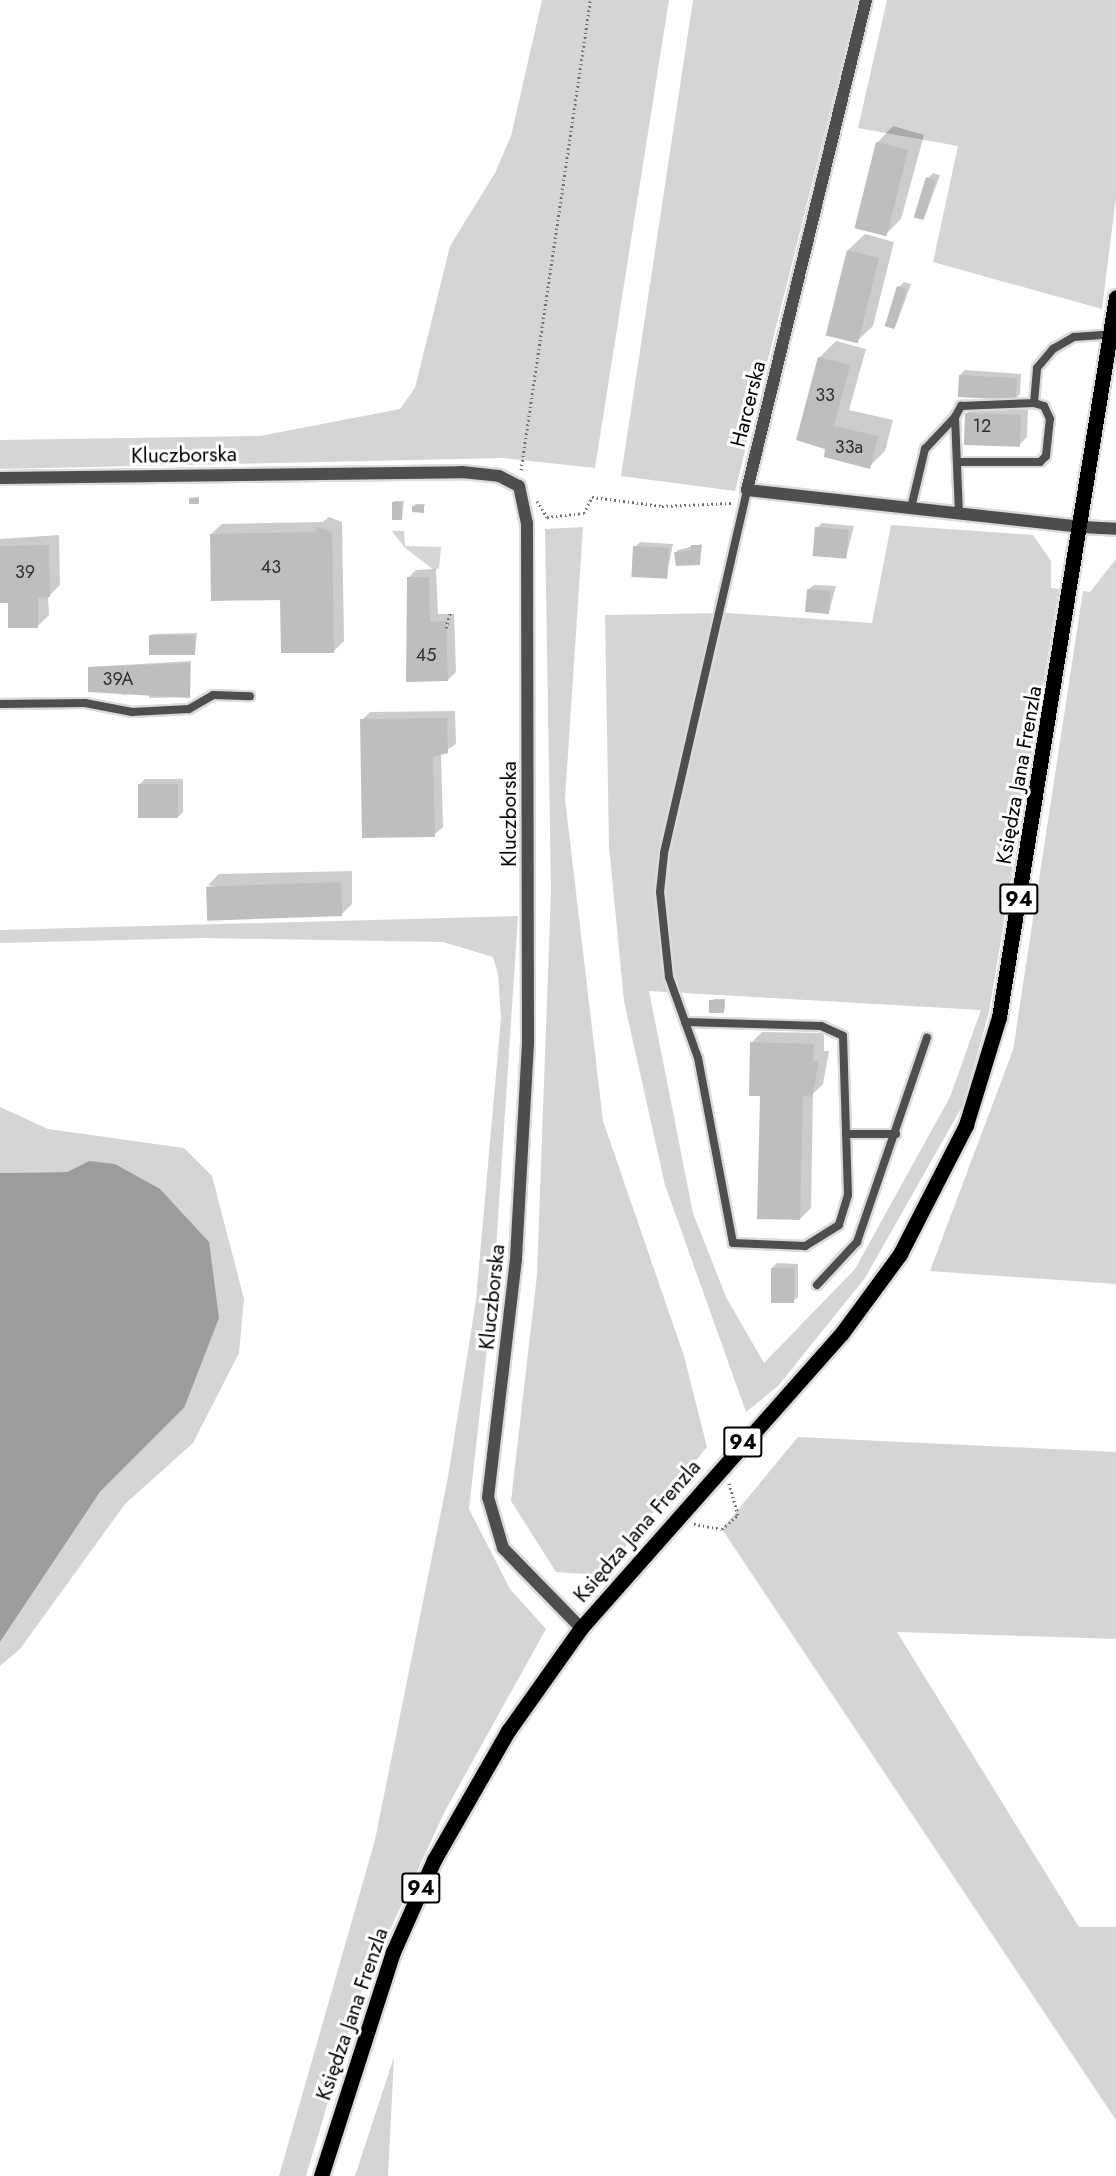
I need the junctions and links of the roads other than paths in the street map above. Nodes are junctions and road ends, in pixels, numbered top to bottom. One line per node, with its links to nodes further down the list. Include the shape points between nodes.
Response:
1 (866, 0): 8 (street, Harcerska)
2 (1116, 297): 3 (main road, Księdza Jana Frenzla / 94)
3 (1113, 334): 4 (lane, via 1074,337 1053,349 1037,368); 11 (main road, Księdza Jana Frenzla / 94)
4 (1034, 403): 5 (lane, via 960,406); 6 (lane, via 1044,406 1050,419 1046,456 1040,462)
5 (955, 417): 6 (lane); 9 (lane, via 925,449)
6 (957, 462): 10 (lane)
7 (0, 478): 20 (street, Kluczborska, via 462,472 499,476 519,486 527,523 528,1043 516,1259 488,1497 503,1548)
8 (745, 496): 9 (street); 15 (lane, via 664,853 660,892 669,977)
9 (911, 508): 10 (street)
10 (959, 513): 11 (street)
11 (1082, 527): 12 (street); 20 (main road, Księdza Jana Frenzla / 94, via 999,1017 966,1125 900,1254 842,1333)
12 (1116, 530)
13 (250, 696): 14 (lane, via 213,695 189,709 132,712 85,702)
14 (0, 704)
15 (685, 1022): 17 (lane, via 821,1026 843,1036); 17 (lane, via 698,1058 733,1242 805,1246 839,1225 848,1196)
16 (927, 1038): 18 (lane)
17 (846, 1134): 18 (lane)
18 (896, 1134): 19 (lane, via 857,1242)
19 (817, 1285)
20 (581, 1628): 21 (main road, Księdza Jana Frenzla / 94, via 508,1731 434,1860 393,1952)
21 (321, 2176)

